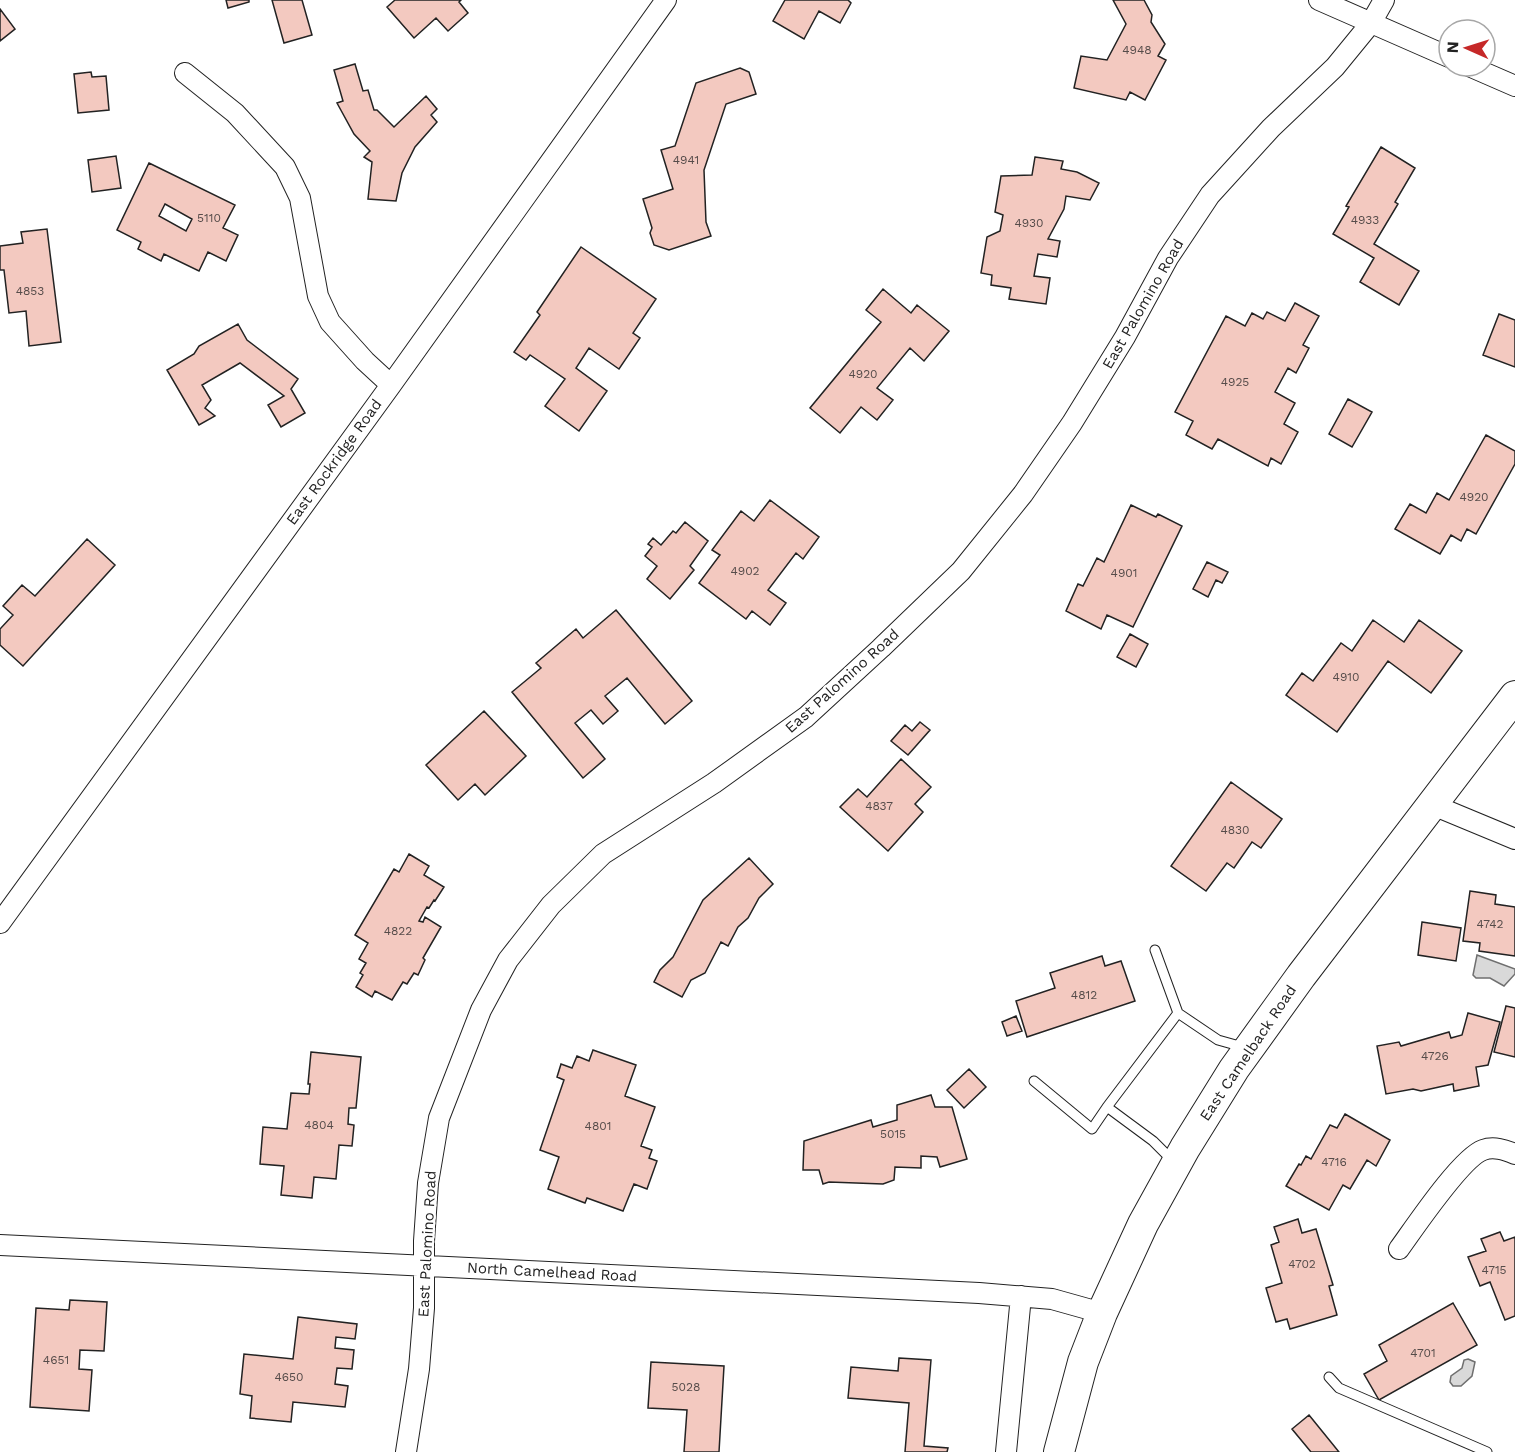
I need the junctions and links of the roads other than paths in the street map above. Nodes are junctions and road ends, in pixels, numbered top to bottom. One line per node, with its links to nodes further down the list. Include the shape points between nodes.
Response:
1 (666, 0): 9 (street, East Rockridge Road)
2 (1318, 0): 4 (street)
3 (1384, 0): 4 (street, East Palomino Road)
4 (1371, 23): 5 (street); 23 (street, East Palomino Road, via 1335,66 1210,195 1168,258 1072,423 1023,494 961,571 806,717 714,783 603,854 551,904 508,960 481,1010 439,1118 428,1183)
5 (1437, 52)
6 (185, 72): 9 (street, via 236,113 285,167 300,198 318,296 330,322)
7 (1497, 78): 8 (street)
8 (1515, 86)
9 (391, 385): 13 (street, East Rockridge Road)
10 (1515, 696): 11 (main road, East Camelback Road)
11 (1432, 805): 12 (street); 16 (main road, East Camelback Road)
12 (1515, 839)
13 (0, 923)
14 (1155, 950): 15 (lane)
15 (1178, 1013): 16 (lane, via 1218,1040); 18 (lane)
16 (1248, 1049): 20 (main road, East Camelback Road)
17 (1034, 1081): 18 (lane, via 1092,1129)
18 (1107, 1107): 20 (lane, via 1153,1141)
19 (1515, 1154): 22 (street, via 1503,1149 1483,1150 1460,1168)
20 (1177, 1165): 25 (main road, East Camelback Road, via 1143,1224)
21 (0, 1245): 23 (street, North Camelhead Road)
22 (1399, 1249)
23 (423, 1266): 24 (street, North Camelhead Road); 27 (street, East Palomino Road, via 419,1369)
24 (1021, 1296): 25 (street, North Camelhead Road, via 1052,1299); 28 (street)
25 (1102, 1313): 29 (main road, East Camelback Road, via 1083,1362)
26 (1329, 1377): 30 (lane, via 1339,1388)
27 (406, 1452)
28 (1006, 1452)
29 (1059, 1452)
30 (1487, 1452)

